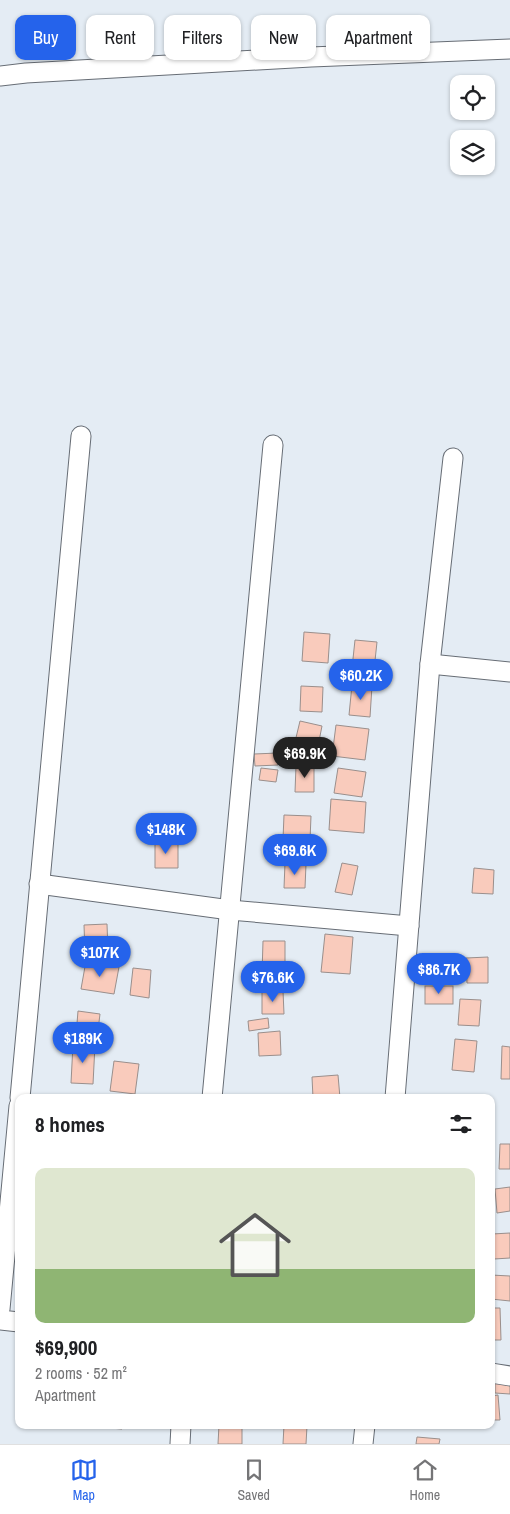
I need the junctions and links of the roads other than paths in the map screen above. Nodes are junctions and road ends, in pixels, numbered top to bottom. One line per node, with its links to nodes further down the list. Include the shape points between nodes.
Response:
1 (510, 49): 2 (street)
2 (0, 76)
3 (81, 436): 8 (street)
4 (273, 445): 9 (street)
5 (452, 458): 6 (street)
6 (430, 664): 7 (street); 10 (street)
7 (510, 672)
8 (39, 884): 9 (street); 11 (street)
9 (230, 910): 10 (street); 12 (street)
10 (409, 926): 13 (street)
11 (20, 1094)
12 (212, 1094)
13 (395, 1094)
14 (15, 1149): 15 (street)
15 (0, 1309)
16 (0, 1320): 17 (street)
17 (15, 1322)
18 (495, 1374): 19 (street)
19 (510, 1376)
20 (181, 1429): 22 (street)
21 (365, 1429): 23 (street)
22 (180, 1444)
23 (363, 1444)

